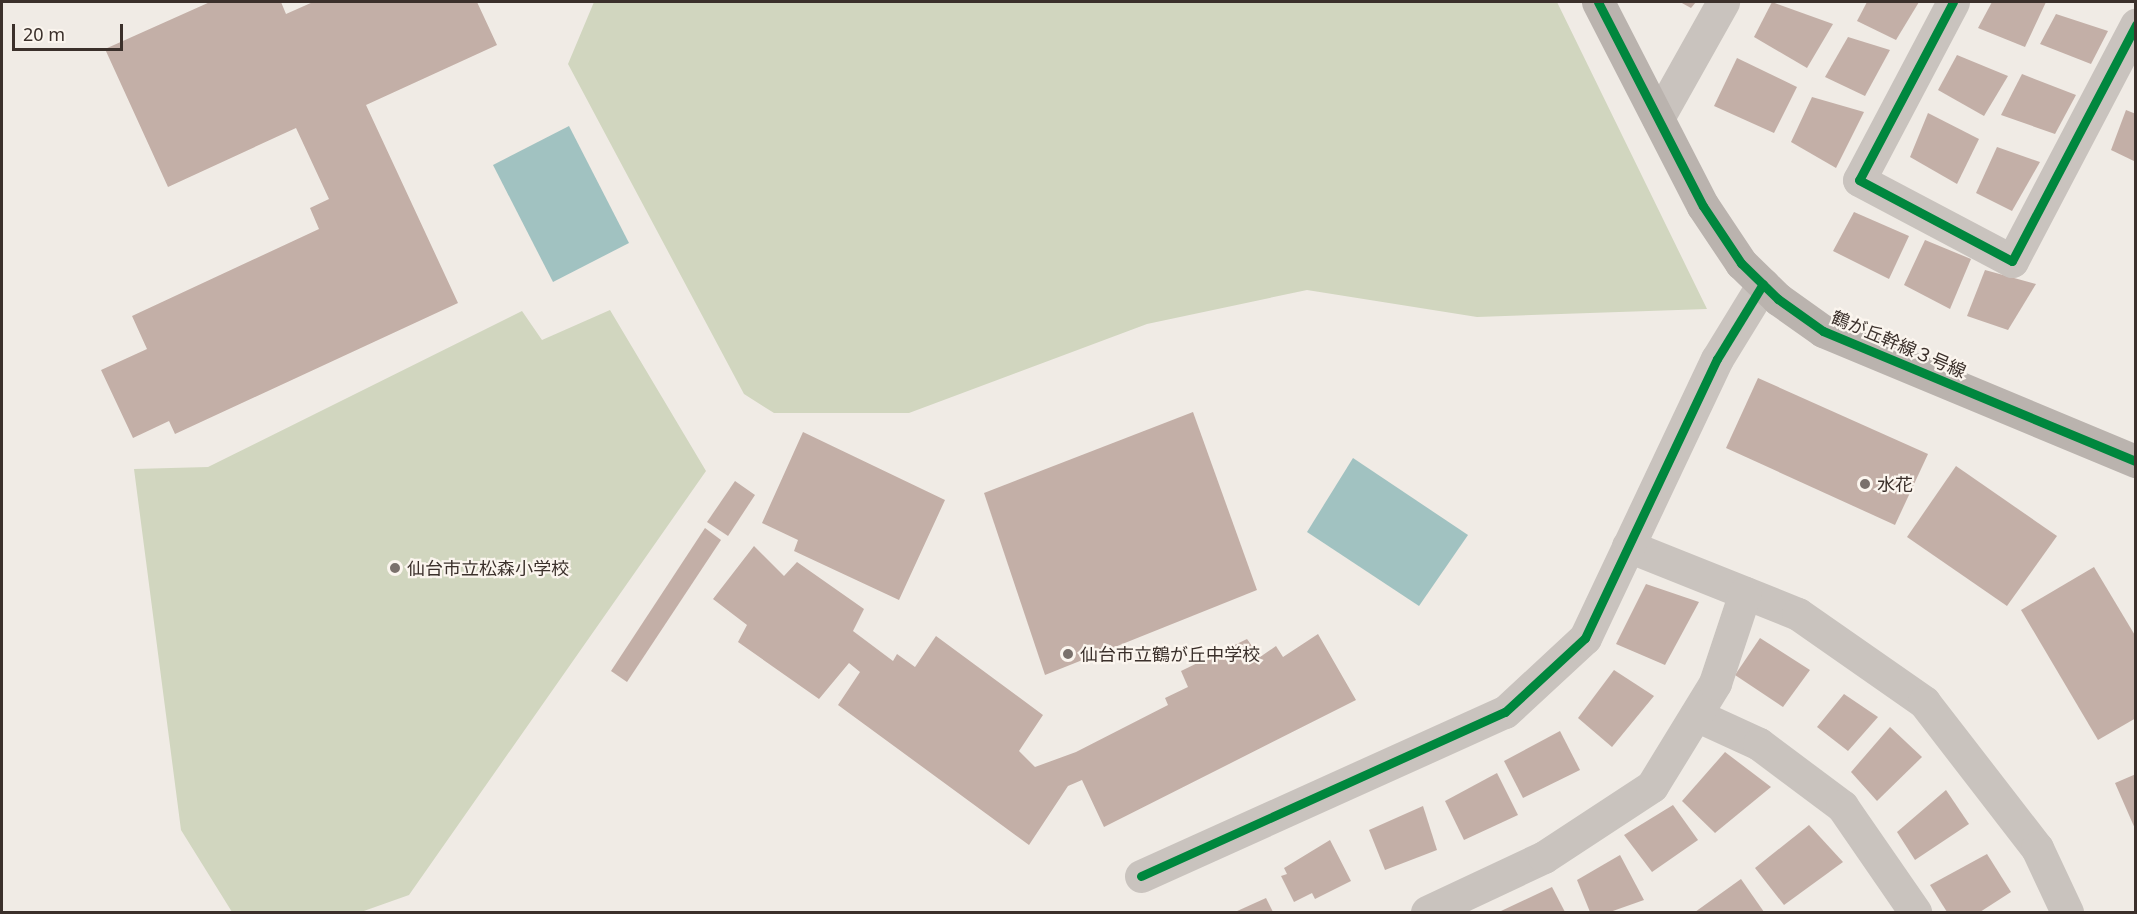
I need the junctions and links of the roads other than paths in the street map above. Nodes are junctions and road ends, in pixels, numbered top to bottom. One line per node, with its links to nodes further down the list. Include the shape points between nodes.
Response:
1 (1598, 2): 5 (street, 鶴が丘幹線３号線)
2 (1724, 2): 5 (street)
3 (1953, 2): 4 (street, via 1859,180 2012,261)
4 (2136, 25)
5 (1658, 118): 6 (street, 鶴が丘幹線３号線, via 1703,206 1742,263)
6 (1763, 284): 7 (street, 鶴が丘幹線３号線, via 1823,331); 8 (street, via 1717,359)
7 (2136, 461)
8 (1628, 546): 9 (street); 11 (street, via 1585,638 1505,712)
9 (1745, 593): 10 (street, via 1715,683); 14 (street, via 1797,614 1924,702 2037,848)
10 (1696, 715): 12 (street, via 1652,786 1544,857); 13 (street, via 1760,744 1842,806)
11 (1142, 876)
12 (1427, 912)
13 (1914, 912)
14 (2067, 912)

